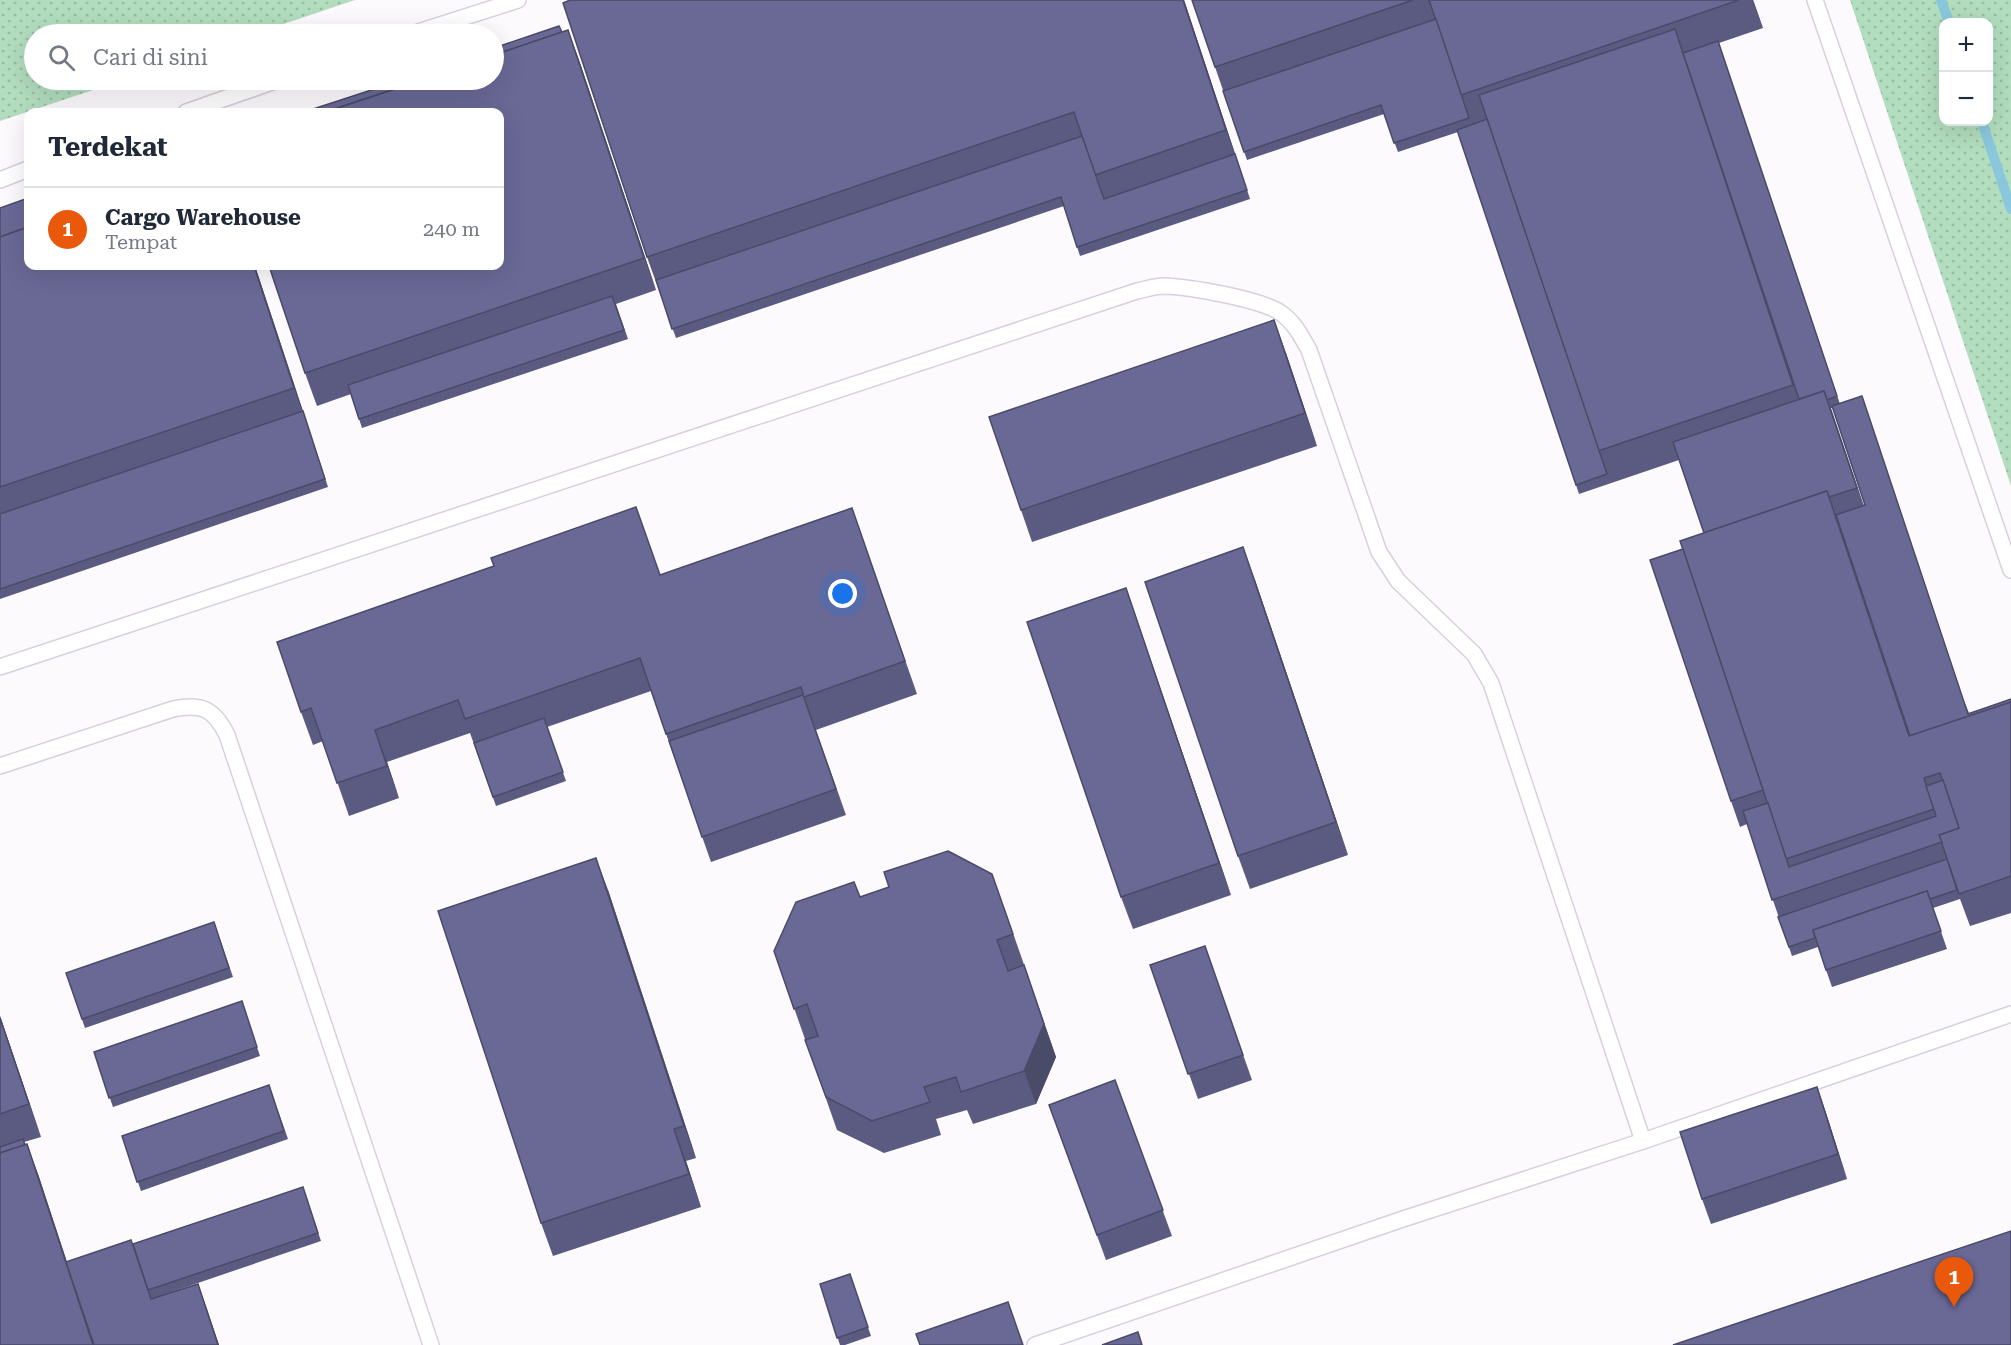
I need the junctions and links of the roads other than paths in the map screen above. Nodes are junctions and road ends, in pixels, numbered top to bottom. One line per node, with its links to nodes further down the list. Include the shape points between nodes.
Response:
1 (518, 0): 3 (lane)
2 (1815, 0): 8 (lane)
3 (443, 24)
4 (249, 90): 5 (lane)
5 (198, 108)
6 (24, 171): 7 (lane)
7 (0, 180)
8 (2011, 570)
9 (0, 667): 12 (lane, via 1137,291 1162,286 1189,288 1259,303 1281,313 1297,328 1309,350 1378,552 1398,581 1474,654 1491,683)
10 (0, 766): 13 (lane, via 173,708 206,709 219,720)
11 (2011, 1014): 12 (lane)
12 (1643, 1141): 14 (lane)
13 (431, 1345)
14 (1035, 1345)

